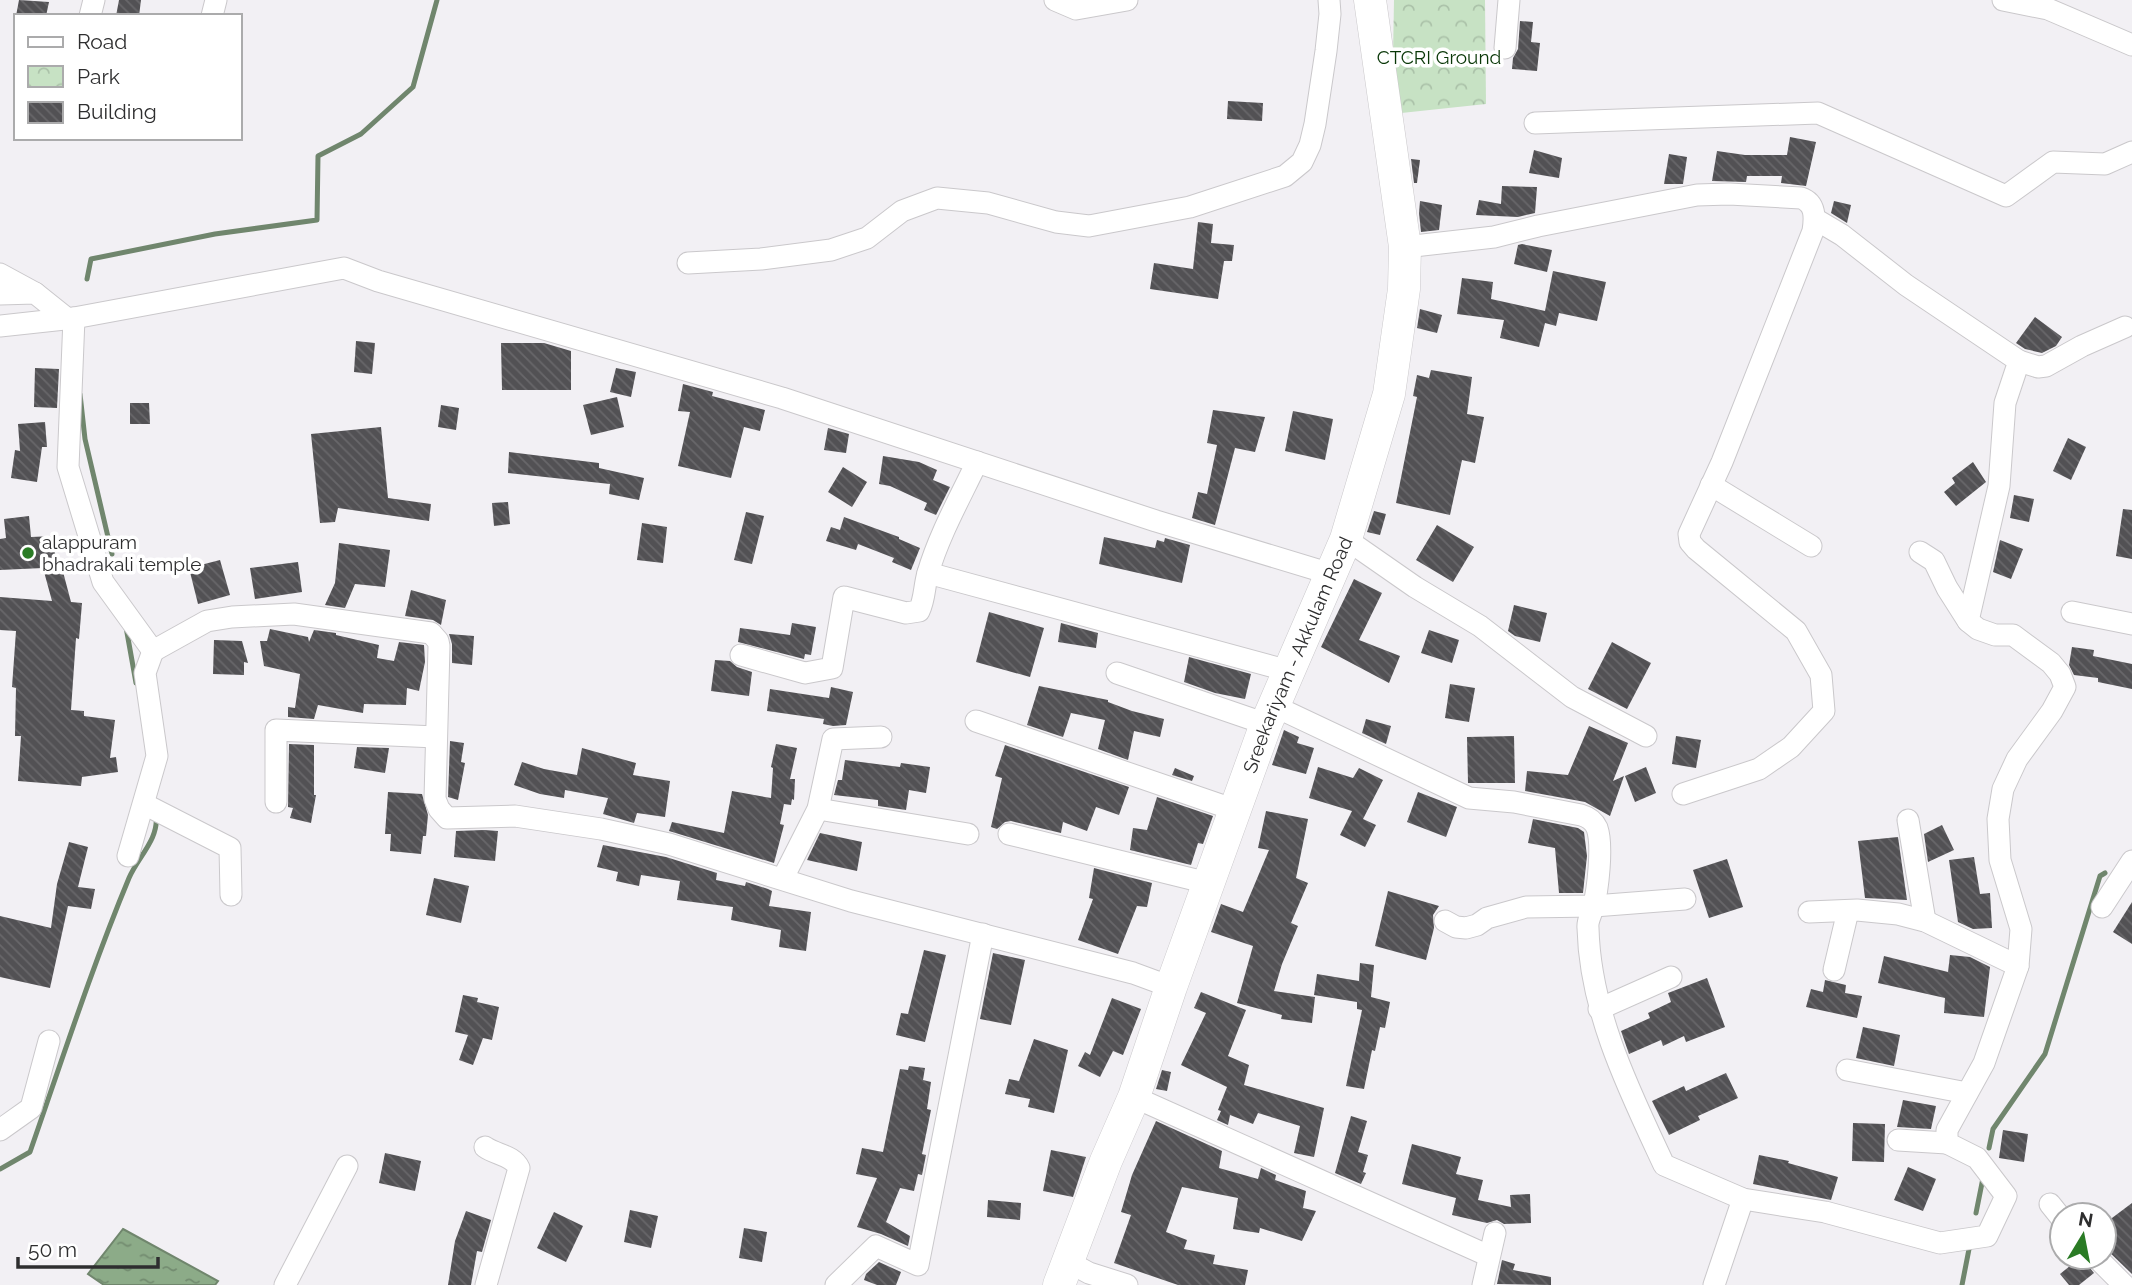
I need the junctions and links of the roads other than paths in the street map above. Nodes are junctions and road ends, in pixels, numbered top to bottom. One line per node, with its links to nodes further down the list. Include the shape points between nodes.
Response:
1 (1055, 0): 2 (street, via 1076,9)
2 (1127, 0)
3 (1329, 0): 14 (street, via 1326,51 1310,145 1301,162 1285,176 1190,207 1089,226 988,203 937,198 902,211 867,238 831,250 761,260)
4 (1370, 0): 13 (main road, Sreekariyam - Akkulam Road)
5 (1509, 0): 9 (street)
6 (2003, 0): 7 (street)
7 (2050, 4): 8 (street)
8 (2132, 45)
9 (1505, 48)
10 (1535, 123): 11 (street, via 1818,113 2006,196 2053,162 2105,164)
11 (2132, 152)
12 (1815, 219): 13 (street, via 1812,206 1803,198 1698,195 1494,237); 21 (street); 23 (street)
13 (1405, 247): 24 (main road, Sreekariyam - Akkulam Road, via 1404,289 1389,394)
14 (688, 263)
15 (0, 274): 16 (street)
16 (35, 293): 17 (street); 18 (street)
17 (0, 294)
18 (70, 318): 19 (street); 22 (street, via 344,268 782,397); 32 (street, via 68,467 103,582)
19 (0, 326)
20 (2125, 327): 21 (street, via 2046,366)
21 (2019, 361): 30 (street, via 2005,403 2000,486)
22 (977, 462): 27 (street); 28 (street)
23 (1711, 485): 25 (street); 41 (street, via 1691,528 1690,542 1796,631 1821,675 1824,711 1791,747 1759,769)
24 (1346, 539): 28 (main road, Sreekariyam - Akkulam Road); 38 (street, via 1480,626 1572,697)
25 (1811, 546)
26 (1920, 552): 30 (street, via 1934,561)
27 (928, 573): 33 (street, via 922,603 914,613 844,597 832,668 805,673); 34 (street)
28 (1331, 573): 34 (main road, Sreekariyam - Akkulam Road)
29 (2072, 612): 31 (street)
30 (1968, 621): 63 (street, via 1995,635 2013,635 2051,663 2064,681 2063,693 2003,789 1998,819 2000,860 2021,929)
31 (2132, 624)
32 (153, 651): 39 (street, via 207,621 232,617 294,614 431,633 439,646); 43 (street, via 145,673 157,756)
33 (741, 655)
34 (1289, 671): 36 (main road, Sreekariyam - Akkulam Road)
35 (1117, 673): 36 (street)
36 (1270, 715): 45 (main road, Sreekariyam - Akkulam Road); 56 (street, via 1469,799 1514,802 1587,817 1598,830 1600,845)
37 (976, 721): 45 (street)
38 (1646, 736)
39 (436, 737): 42 (street, via 276,730); 51 (street, via 435,799 447,818 515,816 601,829)
40 (881, 737): 44 (street, via 833,739)
41 (1683, 794)
42 (276, 802)
43 (144, 804): 49 (street); 54 (street, via 230,849)
44 (818, 809): 47 (street); 51 (street)
45 (1235, 810): 52 (main road, Sreekariyam - Akkulam Road)
46 (1908, 820): 61 (street)
47 (968, 834)
48 (1009, 834): 52 (street)
49 (128, 856)
50 (2132, 861): 53 (street)
51 (783, 878): 62 (street, via 851,901)
52 (1208, 883): 66 (main road, Sreekariyam - Akkulam Road)
53 (2124, 892): 57 (street)
54 (231, 895)
55 (1685, 899): 56 (street)
56 (1594, 906): 60 (street, via 1526,907 1466,928); 67 (street, via 1587,924)
57 (2102, 907)
58 (1848, 911): 59 (street); 61 (street); 64 (street)
59 (1809, 912)
60 (1445, 921)
61 (1925, 921): 63 (street)
62 (983, 933): 66 (street); 84 (street, via 918,1265 876,1247)
63 (2018, 965): 70 (street, via 1984,1063)
64 (1834, 970)
65 (1671, 977): 67 (street)
66 (1171, 986): 71 (main road, Sreekariyam - Akkulam Road)
67 (1599, 1009): 77 (street, via 1664,1165)
68 (49, 1041): 72 (street, via 31,1108)
69 (1847, 1070): 70 (street)
70 (1968, 1093): 74 (street, via 1947,1130)
71 (1134, 1097): 79 (street); 81 (main road, Sreekariyam - Akkulam Road)
72 (0, 1130)
73 (1899, 1140): 74 (street)
74 (1947, 1143): 77 (street, via 1977,1158 2006,1196 1987,1236 1940,1243 1825,1212)
75 (485, 1147): 83 (street, via 519,1168)
76 (347, 1166): 82 (street)
77 (1743, 1199): 87 (street)
78 (1495, 1233): 79 (street)
79 (1489, 1256): 86 (street)
80 (2110, 1271): 88 (street)
81 (1063, 1273): 85 (street, via 1089,1273)
82 (285, 1285)
83 (486, 1285)
84 (836, 1285)
85 (1127, 1285)
86 (1483, 1285)
87 (1714, 1285)
88 (2124, 1285)

